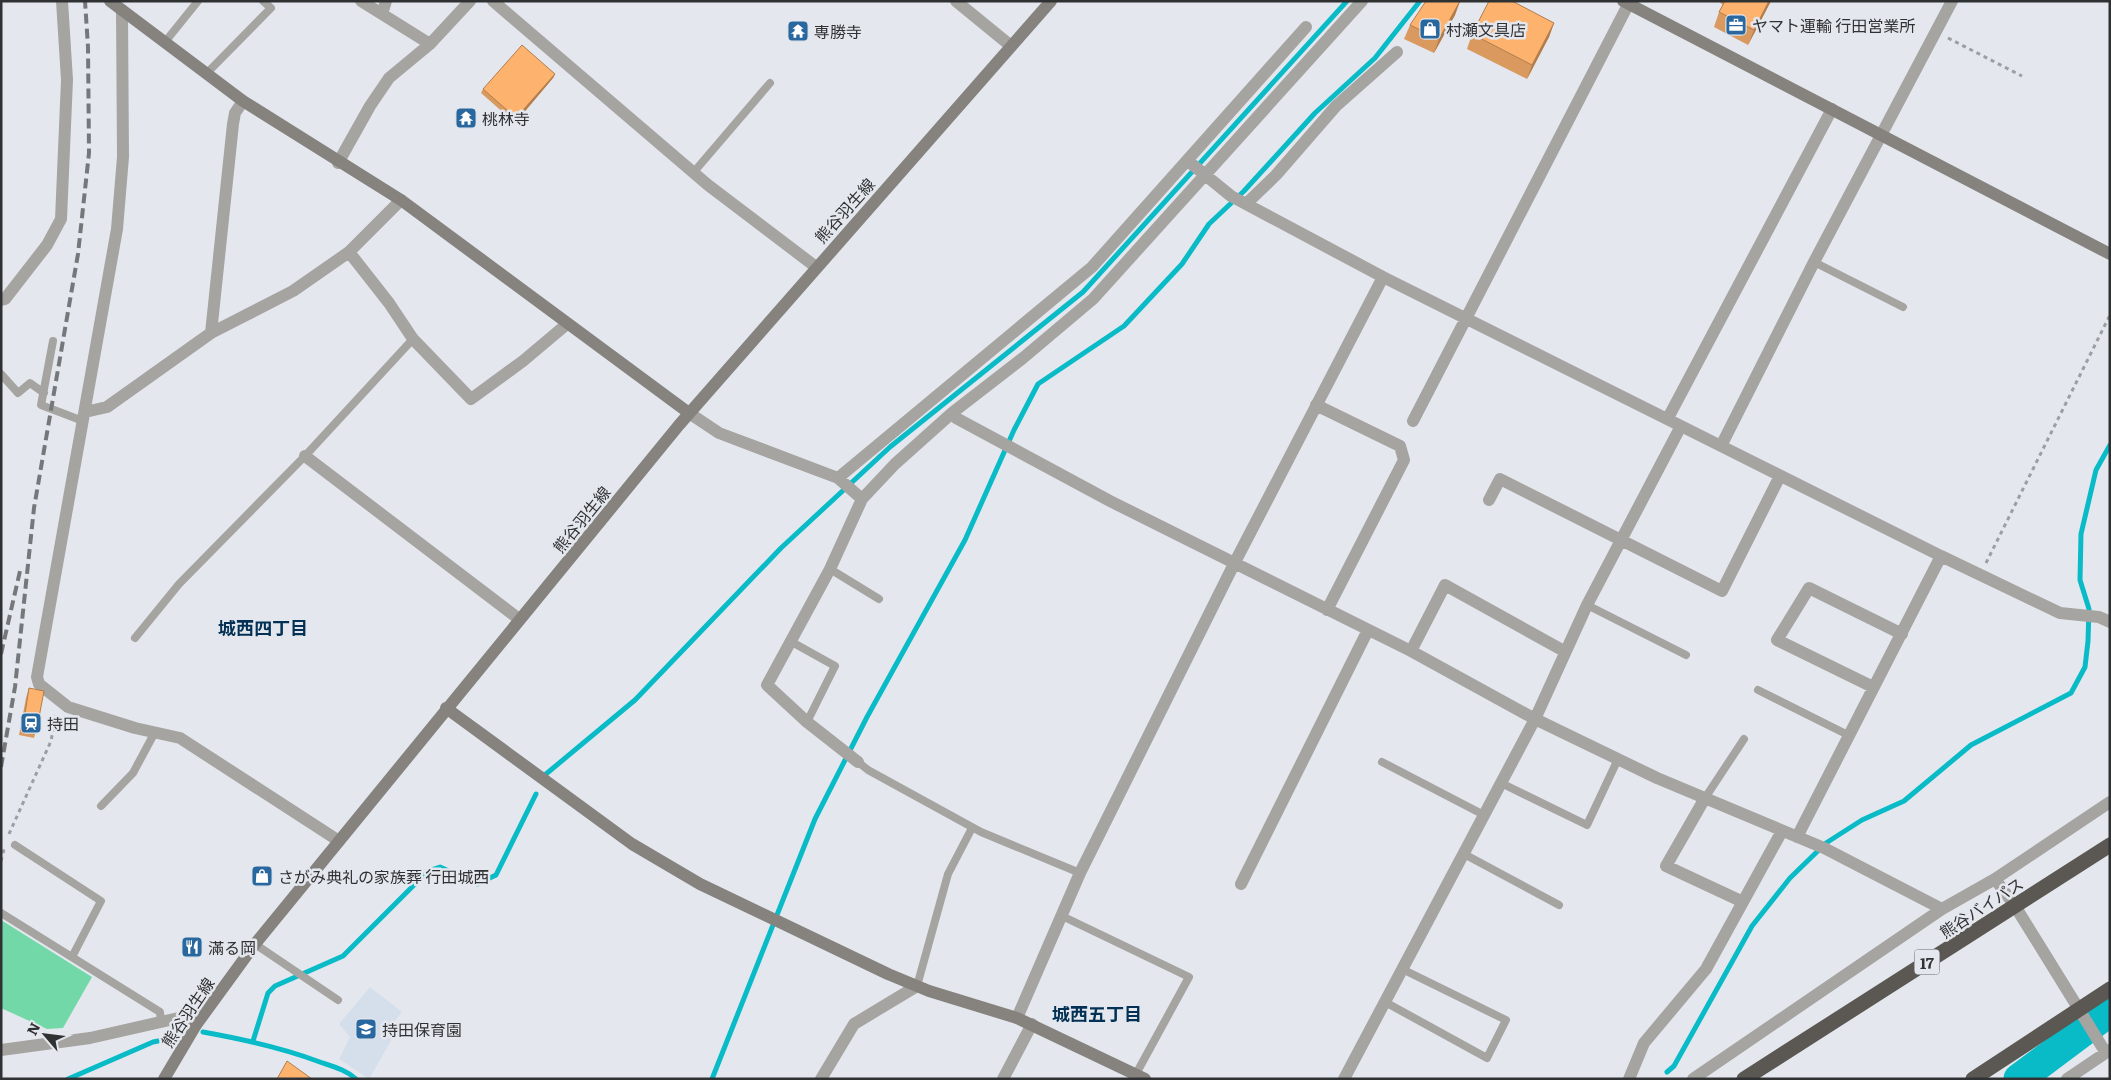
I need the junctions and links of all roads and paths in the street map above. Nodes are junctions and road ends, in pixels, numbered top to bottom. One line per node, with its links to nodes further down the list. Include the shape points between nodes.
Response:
1 (62, 1): 38 (street, via 67,80 61,219 47,245)
2 (110, 1): 14 (street)
3 (198, 1): 18 (lane)
4 (263, 1): 22 (lane, via 271,8)
5 (361, 1): 15 (street)
6 (386, 1): 15 (street)
7 (470, 1): 19 (street)
8 (493, 1): 30 (street)
9 (956, 1): 20 (street)
10 (1051, 1): 20 (street, 熊谷羽生線)
11 (1362, 1): 29 (street)
12 (1952, 1): 17 (street)
13 (1627, 2): 26 (street); 41 (street)
14 (122, 6): 18 (street); 51 (street, via 123,156 117,229)
15 (382, 14): 19 (street)
16 (1306, 27): 29 (street)
17 (1936, 32): 23 (path); 27 (street)
18 (165, 42): 22 (street)
19 (430, 44): 28 (street, via 389,78)
20 (1011, 46): 36 (street, 熊谷羽生線)
21 (1397, 52): 32 (street, via 1336,106 1276,175)
22 (206, 74): 25 (street)
23 (2022, 76)
24 (770, 83): 30 (lane)
25 (242, 101): 28 (street); 43 (street, via 233,124)
26 (1832, 108): 27 (street); 52 (street)
27 (1883, 135): 34 (street); 35 (street)
28 (338, 162): 31 (street)
29 (1196, 168): 32 (street); 50 (street, via 1093,299); 58 (street, via 1092,267)
30 (693, 173): 36 (street)
31 (400, 200): 33 (street); 42 (street)
32 (1239, 201): 37 (street)
33 (349, 252): 43 (street, via 293,291); 44 (street, via 389,302)
34 (2110, 254)
35 (1814, 262): 39 (lane); 55 (street)
36 (816, 267): 49 (street, 熊谷羽生線)
37 (1383, 277): 41 (street); 48 (street)
38 (1, 300)
39 (1903, 307)
40 (2110, 316): 65 (path)
41 (1466, 318): 52 (street); 53 (street)
42 (567, 324): 44 (street, via 471,399); 49 (street)
43 (211, 333): 51 (street, via 107,407)
44 (413, 339): 56 (lane)
45 (53, 341): 47 (lane)
46 (1, 374): 47 (lane, via 18,393 30,383)
47 (44, 393): 51 (lane, via 41,405)
48 (1316, 405): 63 (street); 68 (street, via 1400,446 1404,460)
49 (689, 413): 58 (street, via 719,433); 69 (street, 熊谷羽生線)
50 (952, 413): 59 (street, via 895,464); 63 (street, via 1110,501)
51 (84, 416): 80 (street, via 37,677 39,684)
52 (1668, 418): 54 (street)
53 (1413, 421)
54 (1681, 426): 55 (street); 61 (street)
55 (1720, 446): 57 (street)
56 (305, 456): 69 (street); 73 (lane, via 179,584)
57 (1780, 476): 61 (street, via 1722,591); 62 (street)
58 (845, 483): 59 (street)
59 (862, 499): 64 (street)
60 (1489, 500): 61 (street, via 1500,479)
61 (1621, 541): 67 (street)
62 (1941, 556): 65 (street); 72 (street)
63 (1234, 564): 68 (street); 105 (street)
64 (830, 568): 66 (lane); 74 (street)
65 (1980, 575): 70 (street, via 2060,614 2099,617)
66 (879, 599)
67 (1587, 605): 76 (street); 77 (lane)
68 (1327, 610): 71 (street)
69 (520, 619): 81 (street, 熊谷羽生線)
70 (2110, 622)
71 (1368, 630): 75 (street); 107 (street)
72 (1902, 634): 78 (street); 78 (street, via 1809,588 1777,640)
73 (135, 638)
74 (790, 641): 83 (street, via 767,684); 83 (lane, via 835,666)
75 (1411, 651): 76 (street, via 1445,585); 82 (street)
76 (1564, 651): 82 (street)
77 (1686, 655)
78 (1873, 687): 85 (street)
79 (1758, 690): 85 (lane)
80 (60, 700): 84 (street, via 68,707); 98 (path, via 50,741)
81 (446, 708): 99 (street, 熊谷羽生線); 117 (street, via 632,844 700,884 764,916)
82 (1535, 719): 87 (street); 90 (street)
83 (808, 722): 88 (street)
84 (155, 732): 93 (lane, via 133,774); 99 (street, via 180,738)
85 (1848, 735): 97 (street)
86 (1744, 739): 91 (lane)
87 (1618, 759): 90 (lane, via 1587,825); 91 (street)
88 (858, 762): 95 (lane)
89 (1382, 762): 94 (lane)
90 (1502, 782): 94 (street)
91 (1705, 798): 96 (street); 108 (street, via 1666,866)
92 (2110, 802): 106 (street)
93 (101, 806)
94 (1484, 815): 103 (street)
95 (972, 828): 105 (lane); 117 (lane, via 948,874)
96 (1782, 831): 97 (street); 108 (street)
97 (1797, 837): 111 (street)
98 (7, 839)
99 (339, 840): 114 (street, 熊谷羽生線)
100 (15, 845): 115 (lane, via 101,901)
101 (2110, 845): 110 (highway, 熊谷バイパス / 17)
102 (5, 846): 104 (path)
103 (1464, 854): 109 (lane); 116 (street)
104 (1, 861)
105 (1080, 873): 113 (street)
106 (1995, 879): 110 (street); 111 (street)
107 (1241, 884)
108 (1743, 902): 133 (street, via 1706,970 1644,1043)
109 (1559, 905)
110 (2015, 906): 121 (street); 135 (highway, 熊谷バイパス / 17)
111 (1942, 909): 134 (street)
112 (1, 913): 115 (lane)
113 (1062, 916): 122 (street); 128 (lane, via 1190,977)
114 (255, 944): 119 (lane); 125 (street, 熊谷羽生線)
115 (72, 958): 123 (lane, via 160,1012)
116 (1402, 969): 120 (street); 120 (lane, via 1506,1020 1487,1058)
117 (917, 986): 122 (street); 130 (street, via 854,1024)
118 (2110, 989): 121 (highway)
119 (338, 1000)
120 (1385, 1002): 132 (street)
121 (2081, 1009): 127 (street); 136 (highway)
122 (1017, 1018): 124 (street)
123 (161, 1021): 125 (street, via 184,1017); 126 (street, via 90,1038)
124 (1032, 1024): 128 (street); 131 (street)
125 (196, 1025): 129 (street, 熊谷羽生線)
126 (1, 1050)
127 (2107, 1051): 137 (street)
128 (1140, 1077)
129 (164, 1079)
130 (821, 1079)
131 (1003, 1079)
132 (1344, 1079)
133 (1629, 1079)
134 (1693, 1079)
135 (1744, 1079)
136 (1974, 1079)
137 (2067, 1079)

